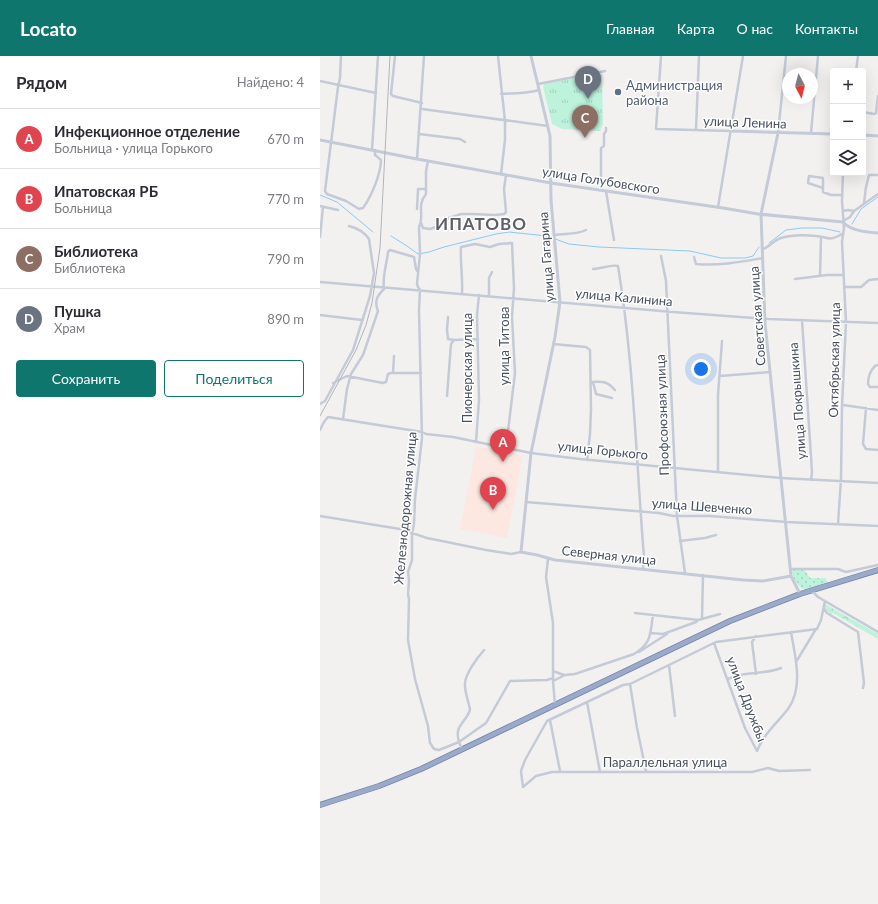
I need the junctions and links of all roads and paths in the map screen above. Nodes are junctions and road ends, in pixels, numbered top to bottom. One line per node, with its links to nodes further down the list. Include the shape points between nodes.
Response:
1 (341, 56): 17 (street)
2 (378, 56): 19 (street)
3 (395, 56): 22 (street, via 391,94)
4 (424, 56): 22 (street)
5 (498, 56): 20 (street)
6 (531, 56): 16 (street, улица Гагарина)
7 (661, 56): 28 (street, улица Ленина, via 656,129)
8 (699, 56): 28 (street)
9 (743, 56): 29 (street)
10 (786, 56): 30 (street, Советская улица)
11 (818, 56): 32 (street)
12 (858, 56): 13 (street)
13 (856, 68)
14 (605, 72): 16 (street)
15 (320, 81): 17 (street)
16 (538, 84): 18 (street, улица Гагарина)
17 (338, 85): 19 (street); 37 (street)
18 (539, 90): 20 (street); 26 (street, улица Гагарина)
19 (376, 93): 39 (street)
20 (501, 94): 25 (street)
21 (878, 96): 24 (street, via 876,113)
22 (422, 103): 23 (street)
23 (422, 109): 25 (street); 31 (street)
24 (866, 113)
25 (504, 121): 26 (street); 42 (street, via 505,140)
26 (548, 126): 46 (street, улица Гагарина)
27 (606, 128): 49 (street, via 602,148)
28 (696, 130): 29 (street, улица Ленина)
29 (731, 131): 30 (street, улица Ленина); 57 (street)
30 (778, 133): 32 (street, улица Ленина); 62 (street, Советская улица)
31 (419, 134): 38 (street, via 460,139); 40 (street)
32 (811, 134): 33 (street, улица Ленина)
33 (830, 134)
34 (866, 135): 35 (street)
35 (878, 136)
36 (320, 140): 37 (street, улица Голубовского)
37 (330, 142): 39 (street, улица Голубовского); 39 (street, via 325,191 359,209 363,209 381,165 381,160)
38 (465, 142)
39 (373, 150): 40 (street, улица Голубовского)
40 (417, 159): 41 (street, улица Голубовского)
41 (428, 161): 42 (street, улица Голубовского); 48 (street)
42 (501, 174): 43 (street, улица Голубовского)
43 (506, 175): 46 (street, улица Голубовского); 64 (street, via 505,214 461,214 446,219 441,225 430,229 423,228)
44 (878, 175): 55 (street, via 869,175)
45 (843, 176): 52 (street, Октябрьская улица)
46 (551, 183): 49 (street, улица Голубовского); 69 (street, улица Гагарина)
47 (823, 188): 47 (street, via 823,178 808,176 808,182); 52 (street, via 823,192 831,195)
48 (426, 189): 53 (street, via 418,189); 54 (street, via 426,194)
49 (601, 190): 50 (street, улица Голубовского)
50 (606, 191): 57 (street, улица Голубовского); 72 (street)
51 (878, 194): 55 (street)
52 (842, 195): 60 (street, Октябрьская улица)
53 (417, 200): 54 (street); 58 (street)
54 (421, 200): 64 (street)
55 (864, 204): 61 (street)
56 (322, 206): 59 (street); 70 (street)
57 (718, 207): 62 (street, улица Голубовского)
58 (417, 209)
59 (338, 210)
60 (843, 211): 61 (street); 63 (street, Октябрьская улица)
61 (854, 211): 63 (street, via 850,218)
62 (761, 214): 63 (street, улица Голубовского); 74 (street, Советская улица)
63 (842, 222): 67 (street, улица Голубовского, via 853,229); 68 (street, Октябрьская улица)
64 (421, 223): 80 (street, Железнодорожная улица)
65 (349, 226): 86 (street, via 369,239 374,273)
66 (586, 230): 69 (street, via 579,234 565,233)
67 (878, 233)
68 (843, 234): 71 (street, via 834,238); 81 (street, Октябрьская улица)
69 (555, 236): 94 (street, улица Гагарина)
70 (320, 237)
71 (822, 238): 74 (street, via 806,235 781,238); 82 (street)
72 (614, 240)
73 (461, 247): 90 (street, Пионерская улица); 93 (street, улица Титова, via 475,244 490,247 512,243)
74 (763, 249): 77 (street, Советская улица)
75 (661, 256): 96 (street, Профсоюзная улица)
76 (694, 257): 77 (street, via 696,264 704,265)
77 (763, 258): 99 (street, Советская улица)
78 (593, 269): 95 (street, via 618,266)
79 (492, 272): 92 (street, via 489,278)
80 (418, 273): 88 (street, via 414,256 390,250 384,272); 89 (street, Железнодорожная улица)
81 (843, 275): 82 (street); 87 (street, Октябрьская улица)
82 (820, 276): 83 (street)
83 (795, 279)
84 (878, 279): 87 (street, via 869,280 861,287)
85 (320, 282): 86 (street, улица Калинина)
86 (371, 287): 88 (street, улица Калинина); 100 (street)
87 (844, 287): 102 (street, Октябрьская улица)
88 (384, 289): 89 (street, улица Калинина); 114 (street, via 375,304 378,311 363,355)
89 (420, 290): 90 (street, улица Калинина); 112 (street, Железнодорожная улица)
90 (462, 293): 91 (street, улица Калинина)
91 (479, 295): 92 (street, улица Калинина); 104 (street, Пионерская улица)
92 (489, 296): 93 (street, улица Калинина)
93 (514, 298): 94 (street, улица Калинина); 132 (street, улица Титова, via 512,317 515,373)
94 (560, 302): 95 (street, улица Калинина); 107 (street, улица Гагарина)
95 (624, 308): 96 (street, улица Калинина); 136 (street)
96 (668, 311): 99 (street, улица Калинина); 137 (street, Профсоюзная улица)
97 (320, 315): 100 (street)
98 (448, 317): 105 (street, via 448,339)
99 (765, 318): 101 (street, улица Калинина); 111 (street, Советская улица)
100 (362, 320): 115 (street, via 353,350)
101 (802, 320): 102 (street, улица Калинина); 140 (street, улица Покрышкина)
102 (846, 322): 103 (street, улица Калинина); 125 (street, Октябрьская улица)
103 (878, 323)
104 (478, 339): 105 (street); 131 (street, Пионерская улица, via 479,400)
105 (454, 340): 122 (street, via 451,344)
106 (722, 342): 113 (street)
107 (553, 344): 116 (street, via 589,349); 134 (street, улица Гагарина)
108 (394, 356): 110 (street)
109 (878, 365): 118 (street, via 872,368 868,377 870,387)
110 (393, 372): 112 (street); 114 (street, via 388,374 386,382 383,383)
111 (770, 372): 113 (street); 139 (street, Советская улица)
112 (421, 373): 130 (street, Железнодорожная улица)
113 (720, 376): 138 (street)
114 (351, 377): 115 (street); 128 (street)
115 (336, 381): 117 (street); 124 (street, via 325,401)
116 (592, 382): 119 (street, via 607,383); 120 (street); 121 (street)
117 (333, 383)
118 (878, 387)
119 (615, 390)
120 (597, 394): 121 (street); 123 (street)
121 (591, 395): 135 (street)
122 (447, 396)
123 (612, 398)
124 (320, 404)
125 (842, 404): 126 (street); 141 (street, Октябрьская улица)
126 (866, 408): 127 (street); 133 (street, via 863,445 868,449)
127 (878, 410)
128 (343, 419): 129 (street, улица Горького, via 328,417); 130 (street, улица Горького)
129 (320, 430)
130 (422, 432): 131 (street, улица Горького); 150 (street, Железнодорожная улица)
131 (476, 442): 132 (street, улица Горького)
132 (506, 448): 134 (street, улица Горького)
133 (878, 450)
134 (531, 453): 135 (street, улица Горького); 143 (street, улица Гагарина)
135 (587, 460): 136 (street, улица Горького)
136 (639, 464): 137 (street, улица Горького); 144 (street)
137 (675, 467): 138 (street, улица Горького); 146 (street, Профсоюзная улица)
138 (718, 471): 139 (street, улица Горького)
139 (781, 478): 140 (street, улица Горького); 147 (street, Советская улица)
140 (811, 480): 141 (street, улица Горького)
141 (841, 481): 142 (street, улица Горького); 148 (street, Октябрьская улица)
142 (878, 483)
143 (525, 502): 144 (street, улица Шевченко); 153 (street, улица Гагарина)
144 (641, 513): 146 (street, улица Шевченко); 156 (street)
145 (320, 516): 150 (street, via 400,529)
146 (677, 516): 147 (street, улица Шевченко); 152 (street, Профсоюзная улица)
147 (786, 522): 148 (street, улица Шевченко); 157 (street, Советская улица)
148 (838, 524): 149 (street, улица Шевченко)
149 (878, 526)
150 (412, 534): 153 (street, Северная улица, via 503,553); 193 (street, Железнодорожная улица, via 412,560 408,572 408,637 415,679 432,747 439,750)
151 (716, 535): 152 (street)
152 (680, 541): 159 (street, Профсоюзная улица)
153 (521, 552): 154 (street, Северная улица)
154 (548, 559): 156 (street, Северная улица); 182 (street, via 546,577 553,623)
155 (878, 565): 157 (street, via 846,572 838,569)
156 (643, 568): 159 (street, Северная улица)
157 (791, 569): 161 (street, Советская улица)
158 (878, 570): 162 (highway)
159 (685, 573): 160 (street, Северная улица)
160 (703, 575): 161 (street, Северная улица, via 763,581); 169 (street)
161 (791, 576): 163 (street)
162 (811, 590): 163 (highway); 164 (street)
163 (800, 594): 190 (highway, via 716,628)
164 (825, 601): 165 (street); 173 (street)
165 (824, 609): 170 (street); 188 (street, via 858,632)
166 (635, 613): 168 (street)
167 (720, 614): 169 (street)
168 (653, 615): 169 (street); 174 (street)
169 (700, 619): 171 (street)
170 (816, 628): 172 (street); 179 (street)
171 (673, 631): 174 (street, via 659,635); 178 (street)
172 (791, 632): 175 (street); 179 (street)
173 (878, 632)
174 (650, 633): 178 (street, via 648,641)
175 (756, 636): 176 (street); 183 (street, via 752,642)
176 (714, 643): 180 (street); 185 (street, улица Дружбы)
177 (484, 650): 193 (street, via 465,680 470,710 458,730)
178 (634, 654): 184 (street)
179 (796, 663): 185 (street, улица Дружбы, via 798,679 794,697 762,740 757,751 745,728)
180 (669, 665): 187 (street); 191 (street)
181 (781, 668): 183 (street)
182 (553, 671): 184 (street); 186 (street)
183 (756, 674): 185 (street)
184 (565, 675): 186 (street)
185 (728, 679)
186 (553, 680): 190 (street); 193 (street, via 510,681 486,723)
187 (630, 684): 189 (street, via 622,685); 198 (street)
188 (863, 688)
189 (587, 702): 192 (street); 197 (street)
190 (555, 705): 194 (highway)
191 (675, 716)
192 (550, 720): 196 (street); 196 (street, Параллельная улица, via 544,725 525,760 521,771 523,787 536,776)
193 (459, 742): 194 (street)
194 (462, 750): 199 (highway, via 387,783)
195 (810, 770): 198 (street, Параллельная улица, via 780,771 768,768 756,771)
196 (560, 771): 197 (street, Параллельная улица)
197 (600, 772): 198 (street, Параллельная улица)
198 (646, 772)
199 (320, 805)

